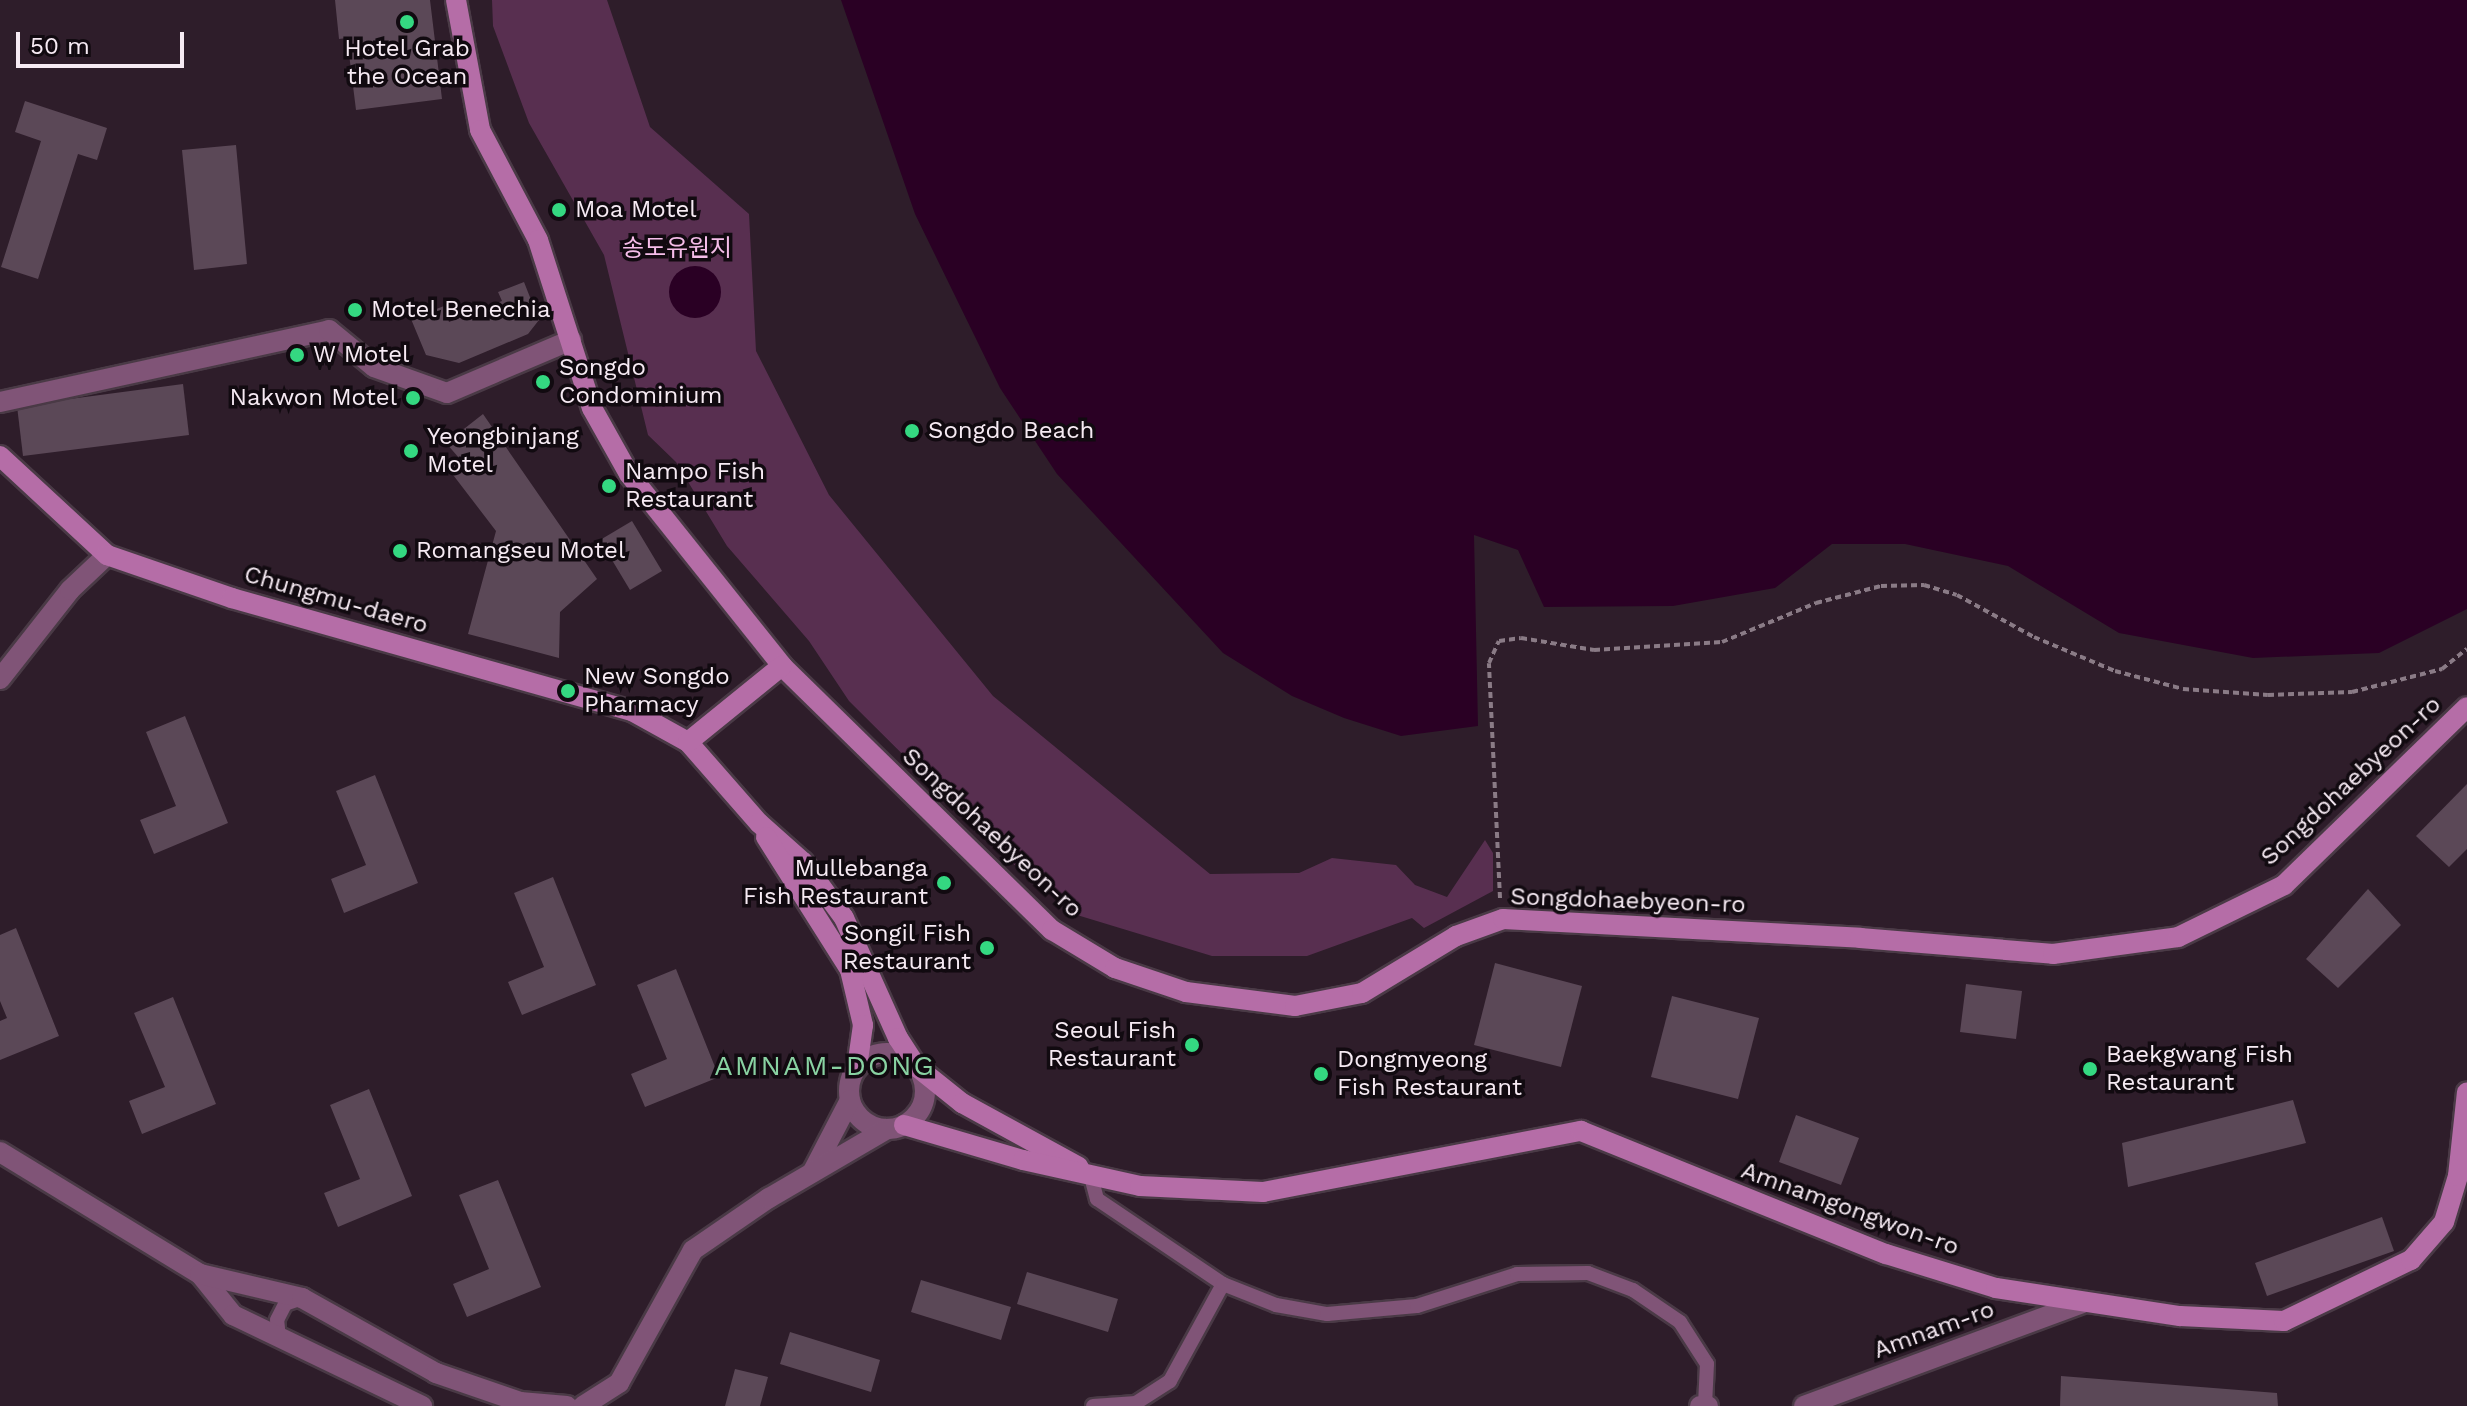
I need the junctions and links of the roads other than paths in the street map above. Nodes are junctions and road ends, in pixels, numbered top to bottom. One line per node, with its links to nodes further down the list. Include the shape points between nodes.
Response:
1 (456, 0): 2 (street, Songdohaebyeon-ro, via 480,130 538,240)
2 (571, 340): 3 (street, via 447,393 374,367 329,330); 6 (street, Songdohaebyeon-ro, via 592,408 629,474)
3 (0, 402)
4 (0, 456): 5 (street, Chungmu-daero)
5 (107, 555): 7 (street, via 70,590); 9 (street, Chungmu-daero, via 232,598 632,711)
6 (782, 666): 8 (street, Songdohaebyeon-ro, via 1052,930 1115,968 1186,992 1295,1006 1362,993 1456,936 1501,920 1860,938 2053,954 2178,937 2284,885); 9 (street)
7 (0, 679)
8 (2467, 707)
9 (688, 742): 10 (street, Amnamgongwon-ro)
10 (759, 823): 11 (street, Amnamgongwon-ro, via 850,970 863,1025); 12 (street, Amnamgongwon-ro, via 803,862 844,918 898,1038)
11 (857, 1067): 12 (street, via 887,1052); 14 (street)
12 (917, 1067): 15 (street, via 924,1099 917,1115); 18 (street, Amnamgongwon-ro, via 962,1103)
13 (2467, 1092): 22 (street, Amnamgongwon-ro, via 2458,1176 2444,1222 2411,1260 2363,1288 2284,1321 2180,1316)
14 (850, 1100): 15 (street, via 871,1126); 17 (street)
15 (896, 1127): 17 (street); 18 (street, Amnamgongwon-ro)
16 (0, 1152): 19 (street)
17 (813, 1171): 26 (street, via 693,1250 619,1383)
18 (1090, 1173): 20 (lane, via 1097,1199); 22 (street, Amnamgongwon-ro, via 1140,1186 1263,1192 1581,1131 1886,1254 1996,1288)
19 (200, 1274): 21 (street); 23 (street, via 233,1315)
20 (1223, 1284): 27 (lane, via 1170,1381 1136,1403); 28 (lane, via 1276,1305 1327,1314 1417,1306 1517,1274 1588,1273 1633,1290 1680,1322 1707,1364)
21 (302, 1298): 23 (lane, via 285,1304 277,1320); 25 (street, via 436,1373 520,1402)
22 (2082, 1303): 29 (street, Amnam-ro)
23 (279, 1338): 24 (street)
24 (422, 1406)
25 (567, 1406)
26 (583, 1406)
27 (1093, 1406)
28 (1704, 1406)
29 (1804, 1406)

